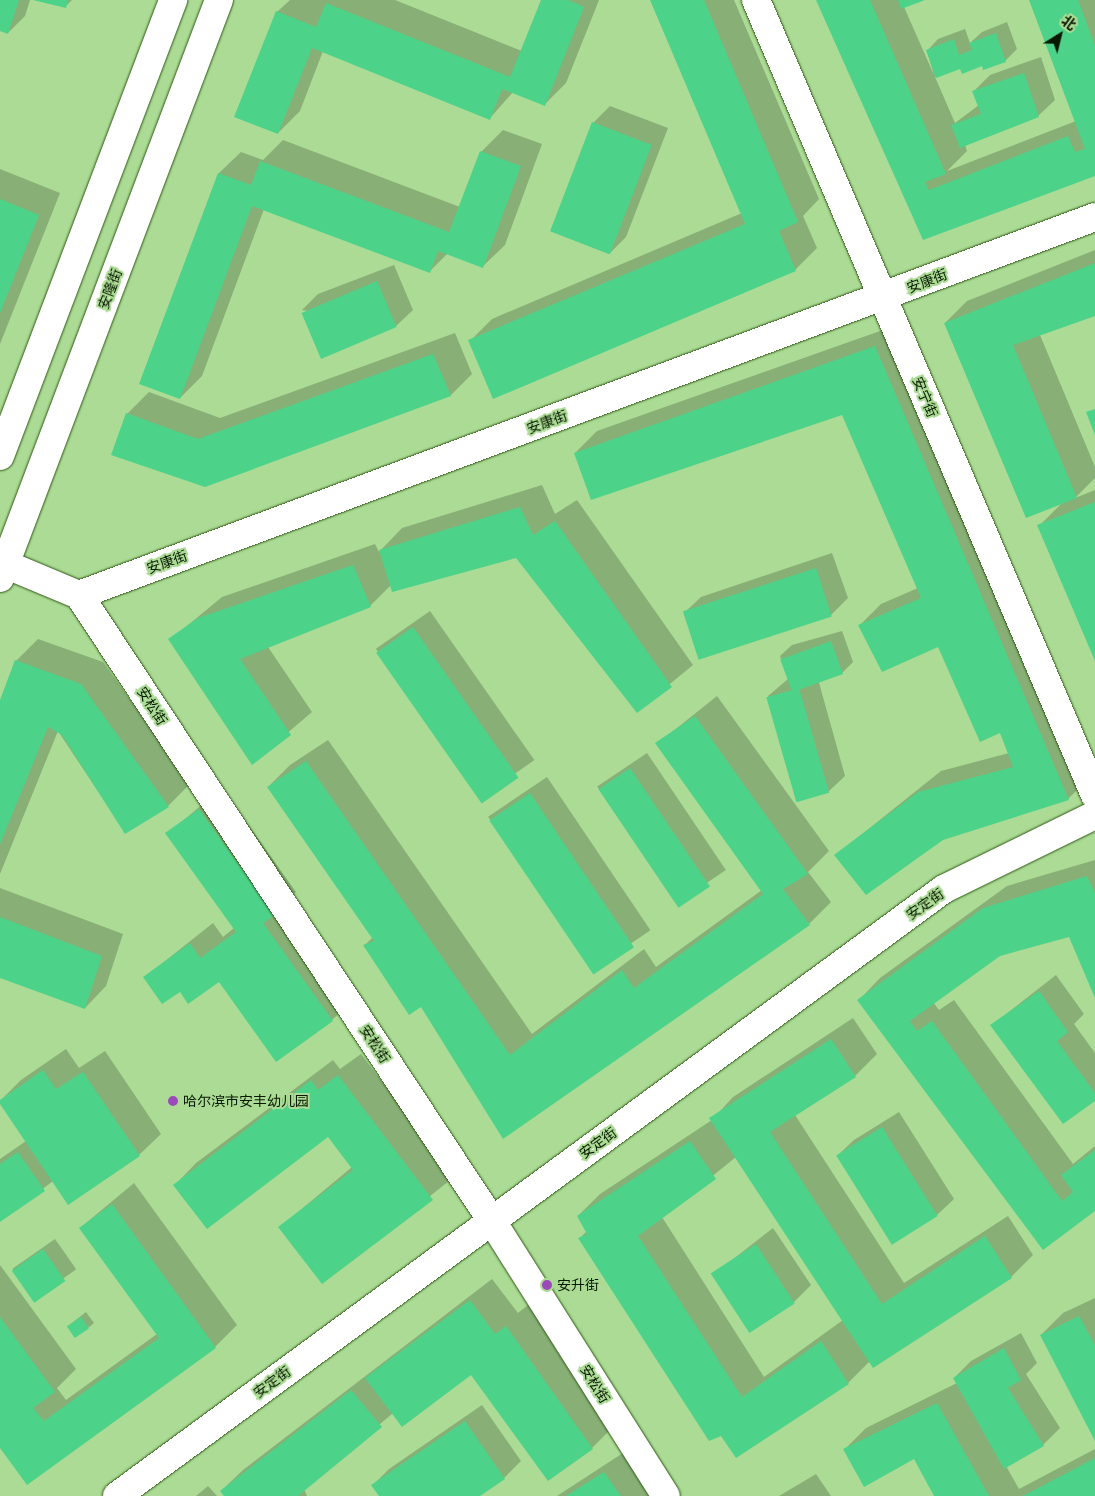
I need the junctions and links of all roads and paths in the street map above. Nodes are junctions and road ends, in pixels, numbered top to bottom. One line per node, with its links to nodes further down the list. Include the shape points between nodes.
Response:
1 (173, 0): 6 (street)
2 (219, 0): 7 (street, 安隆街)
3 (756, 0): 5 (street, 安宁街)
4 (1095, 216): 5 (street, 安康街)
5 (883, 298): 8 (street, 安康街); 9 (street, 安宁街)
6 (0, 456)
7 (2, 568): 8 (street)
8 (79, 595): 11 (street, 安松街)
9 (1095, 795)
10 (1095, 815): 11 (street, 安定街, via 944,889)
11 (492, 1221): 12 (street, 安定街); 13 (street, 安松街)
12 (117, 1496)
13 (666, 1496)

